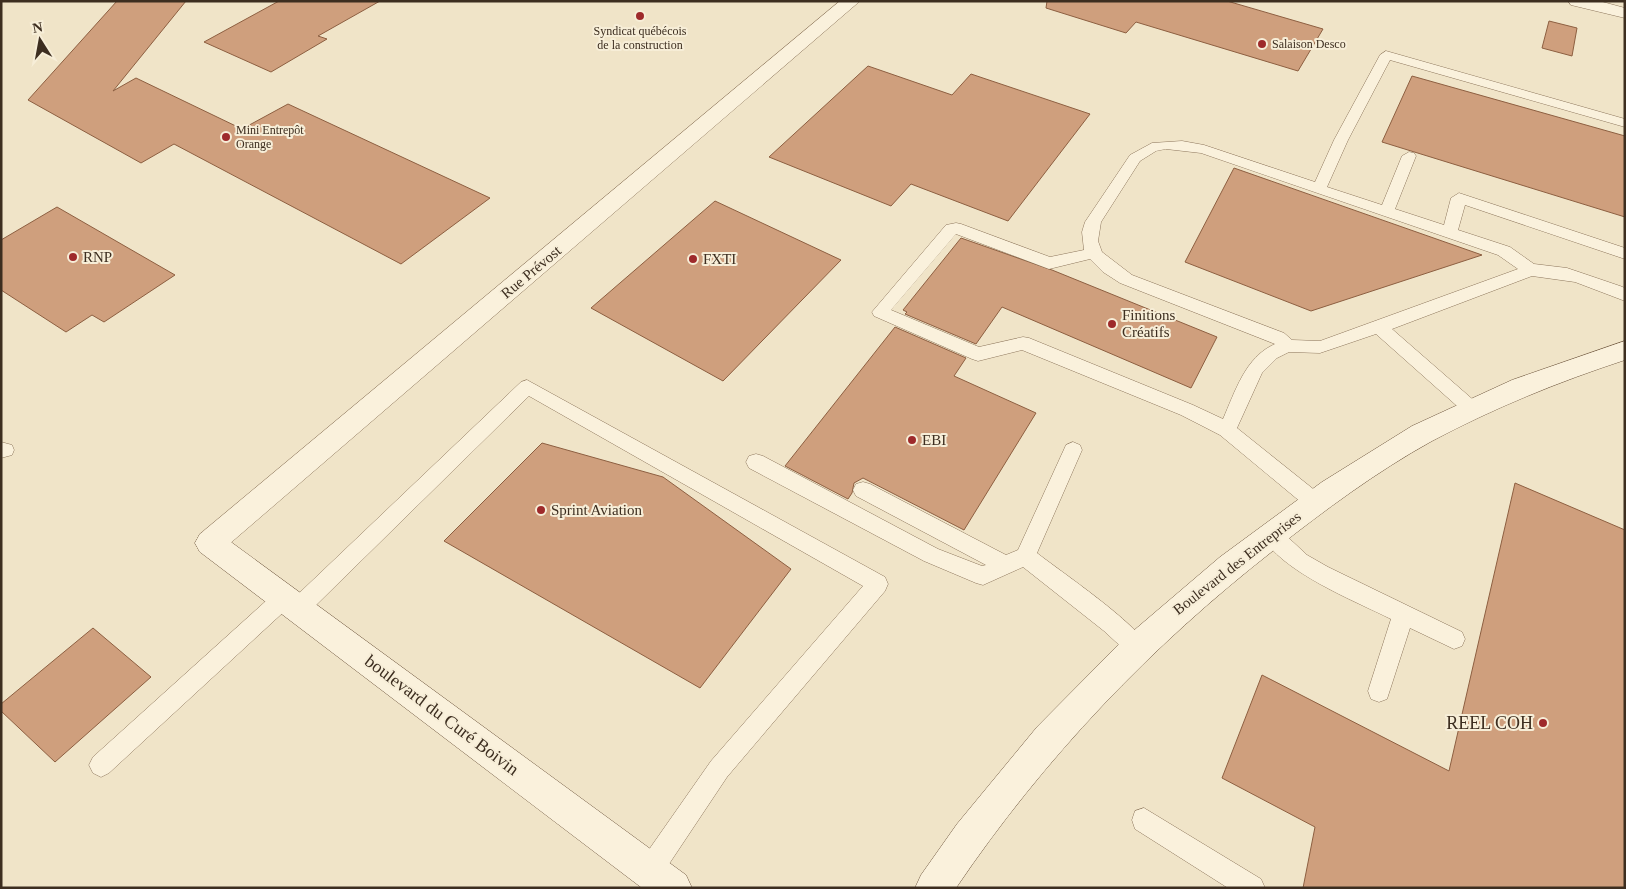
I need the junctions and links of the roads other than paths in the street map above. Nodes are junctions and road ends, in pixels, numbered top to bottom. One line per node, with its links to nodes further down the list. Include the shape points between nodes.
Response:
1 (851, 1): 23 (street, Rue Prévost)
2 (1577, 1): 3 (street)
3 (1618, 8)
4 (1625, 123): 6 (lane, via 1386,54 1341,140)
5 (1409, 156): 7 (lane)
6 (1320, 189): 7 (lane); 9 (lane, via 1193,146 1152,148 1135,158 1093,222 1088,240)
7 (1387, 211): 8 (lane)
8 (1450, 232): 10 (lane, via 1459,198); 11 (lane, via 1504,251)
9 (1093, 253): 14 (lane, via 1112,271 1126,278 1278,337); 17 (lane, via 1048,263 956,228 951,229 880,312 978,354 1022,343)
10 (1625, 254)
11 (1531, 270): 12 (lane, via 1570,275); 13 (lane)
12 (1625, 295)
13 (1379, 327): 14 (lane, via 1320,347); 16 (lane)
14 (1288, 346): 17 (lane, via 1271,353 1255,369)
15 (1625, 350): 16 (street, Boulevard des Entreprises, via 1534,382)
16 (1472, 409): 21 (street, Boulevard des Entreprises, via 1382,457)
17 (1228, 430): 21 (lane)
18 (1073, 450): 24 (lane)
19 (756, 462): 25 (lane, via 940,558 983,576)
20 (863, 490): 25 (lane)
21 (1315, 502): 22 (street, Boulevard des Entreprises)
22 (1271, 534): 27 (lane, via 1300,561 1321,574); 29 (street, Boulevard des Entreprises, via 1176,609)
23 (210, 543): 26 (street, boulevard du Curé Boivin)
24 (1025, 556): 25 (lane); 29 (lane, via 1112,624)
25 (1006, 565)
26 (291, 603): 31 (lane); 33 (street, boulevard du Curé Boivin); 33 (lane, via 527,387 878,584 720,769)
27 (1403, 614): 28 (lane); 30 (lane)
28 (1454, 639)
29 (1136, 647): 34 (street, Boulevard des Entreprises, via 1040,748 960,849)
30 (1379, 691)
31 (101, 766)
32 (1144, 820): 35 (lane)
33 (661, 879)
34 (934, 888)
35 (1252, 888)

